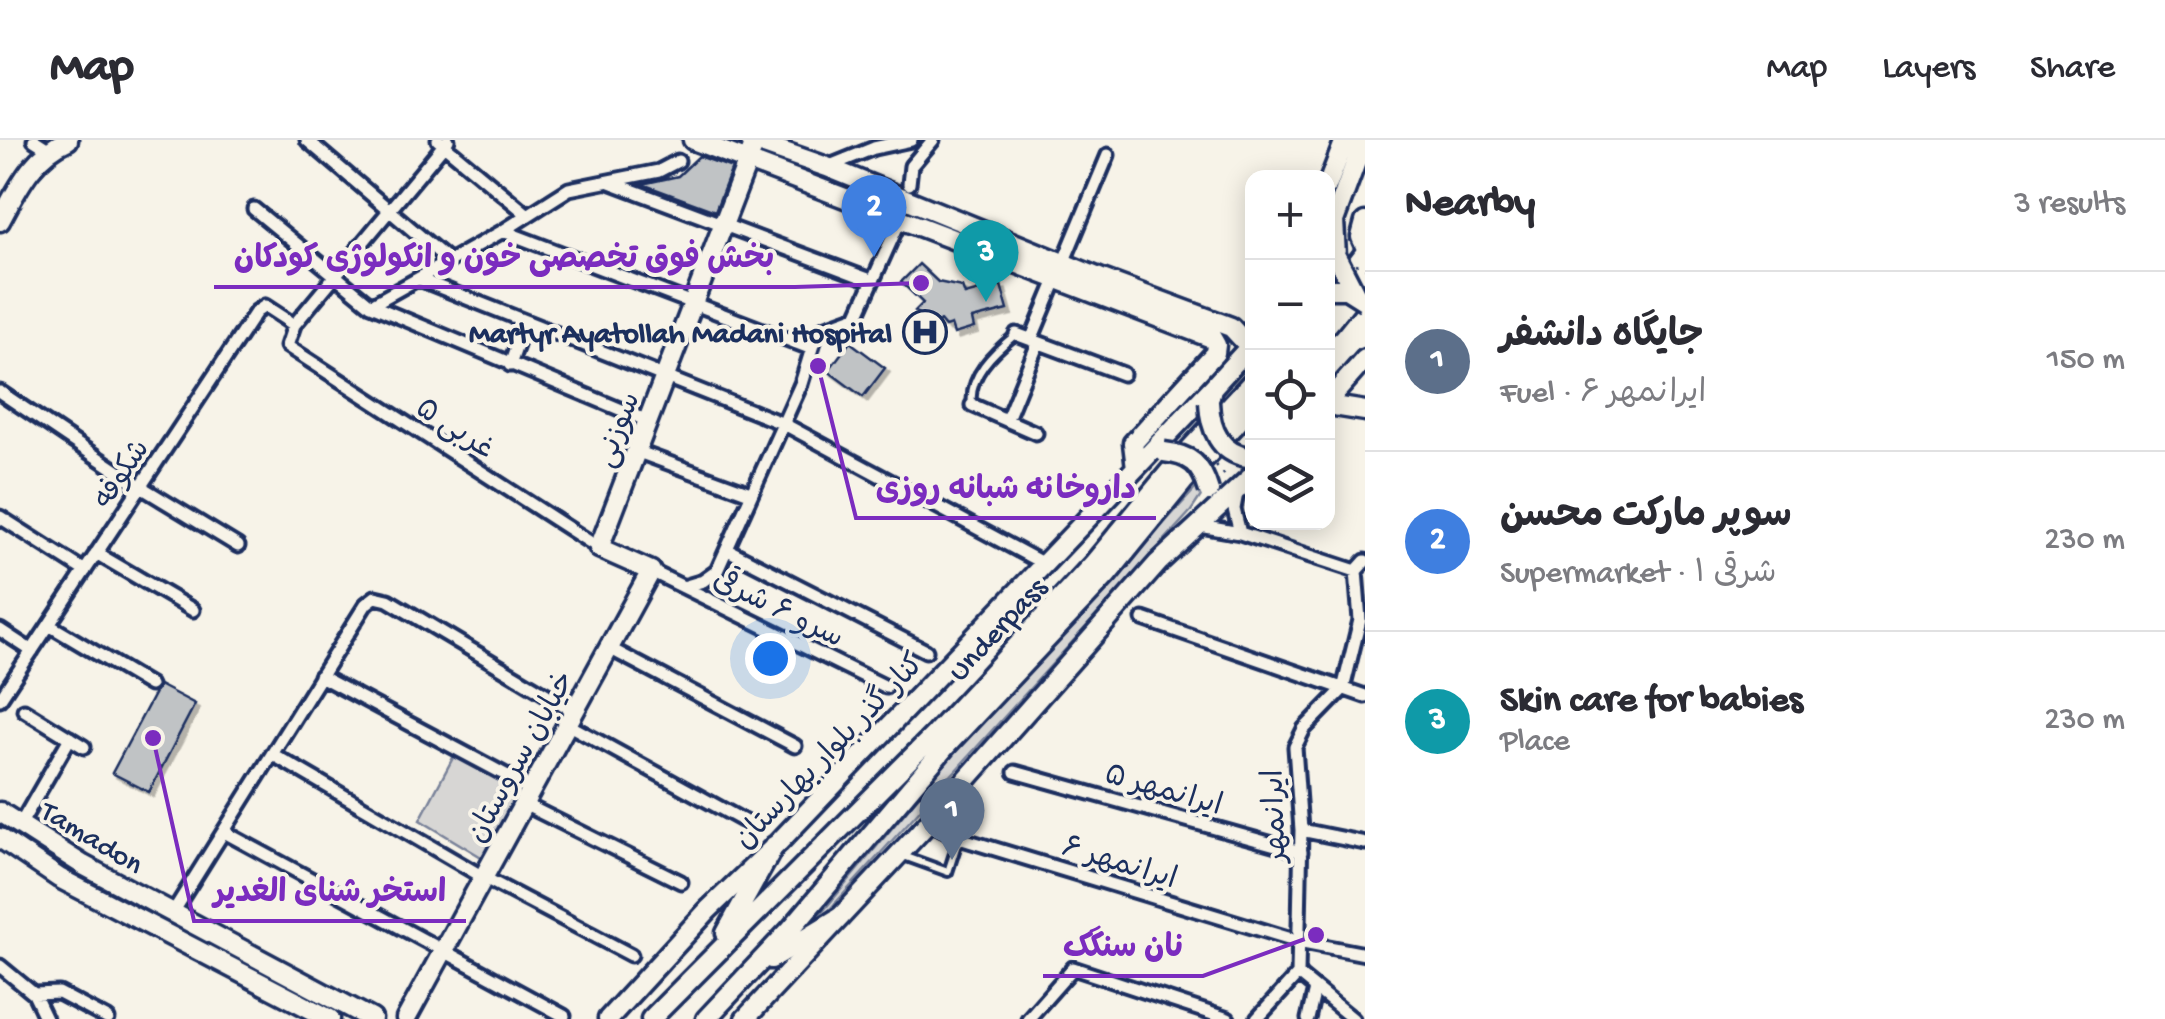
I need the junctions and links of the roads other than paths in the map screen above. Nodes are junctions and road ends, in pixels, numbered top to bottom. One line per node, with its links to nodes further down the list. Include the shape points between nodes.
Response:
1 (68, 140): 10 (main road)
2 (692, 140): 13 (main road)
3 (911, 140): 14 (street)
4 (933, 140): 17 (street, via 911,166)
5 (1345, 140): 15 (main road)
6 (1364, 140): 33 (main road, bridge, via 1334,221 1336,256)
7 (307, 141): 19 (street)
8 (753, 141): 13 (main road, سوزنی); 14 (main road)
9 (443, 142): 19 (street); 20 (street)
10 (41, 144): 22 (main road)
11 (1108, 155): 27 (street)
12 (678, 162): 16 (street)
13 (748, 162): 21 (main road); 23 (main road, سوزنی)
14 (827, 167): 17 (main road)
15 (1333, 170)
16 (610, 182): 20 (street, via 569,190); 23 (street)
17 (910, 193): 21 (street); 27 (main road)
18 (254, 209): 28 (street)
19 (390, 211): 26 (street); 28 (street)
20 (528, 215): 24 (street)
21 (901, 219): 27 (main road); 30 (street)
22 (0, 221)
23 (724, 227): 30 (street); 34 (main road, سوزنی)
24 (503, 231): 26 (street); 34 (street)
25 (1364, 240): 31 (main road)
26 (450, 261): 29 (street)
27 (1060, 271): 40 (main road); 42 (street); 62 (main road, via 1216,344 1215,353 1133,443)
28 (334, 277): 35 (street); 38 (street)
29 (418, 278): 35 (street); 37 (street)
30 (873, 281): 43 (street, via 857,316 820,330)
31 (1335, 289)
32 (1335, 289): 33 (main road, bridge)
33 (1362, 291): 36 (main road)
34 (694, 304): 43 (street); 47 (main road, سوزنی)
35 (371, 305): 45 (street)
36 (1335, 317)
37 (525, 322): 45 (street); 47 (street)
38 (294, 325): 64 (street, شکوفه, via 265,306 256,312); 71 (street, غربی ۵, via 287,346)
39 (1016, 334): 42 (street); 52 (lane, via 992,354 970,392)
40 (1245, 335)
41 (1245, 341): 49 (main road, کنار گذر بلوار بهارستان, via 1217,370)
42 (1034, 342): 46 (street); 56 (street)
43 (810, 348): 58 (street)
44 (1365, 359): 51 (main road)
45 (510, 365): 57 (street)
46 (1123, 374)
47 (665, 378): 57 (main road, سوزنی); 58 (street)
48 (1245, 390): 120 (main road, Underpass, via 936,734)
49 (1212, 391): 61 (main road, bridge, via 1210,418 1218,440); 62 (main road, کنار گذر بلوار بهارستان)
50 (0, 392): 64 (street)
51 (1335, 395)
52 (972, 405): 56 (street)
53 (1335, 405): 54 (main road)
54 (1365, 411)
55 (1245, 415): 122 (main road, Underpass)
56 (1006, 419): 59 (street)
57 (648, 421): 60 (main road, سوزنی)
58 (784, 424): 66 (street); 74 (street)
59 (1036, 433)
60 (636, 452): 66 (street); 71 (main road, سوزنی)
61 (1245, 460)
62 (1136, 468): 68 (main road, bridge, via 1164,452 1194,460 1209,490); 74 (main road, کنار گذر بلوار بهارستان)
63 (1245, 475): 65 (main road)
64 (141, 487): 70 (street); 73 (street, شکوفه)
65 (1237, 490): 68 (main road); 69 (street)
66 (750, 493): 72 (street)
67 (0, 517): 76 (street)
68 (1194, 530): 69 (street); 101 (main road)
69 (1240, 532): 75 (street)
70 (238, 546)
71 (599, 548): 77 (main road)
72 (728, 550): 78 (street, via 717,571); 85 (street)
73 (96, 553): 76 (street, شکوفه); 79 (street)
74 (1044, 564): 109 (main road, کنار گذر بلوار بهارستان)
75 (1360, 566): 89 (street, ایرانمهر, via 1360,620)
76 (84, 571): 81 (street, شکوفه)
77 (651, 572): 78 (street, سرو ۶ شرقی); 83 (main road, خیابان سروستان)
78 (683, 588): 88 (street, سرو ۶ شرقی)
79 (192, 610)
80 (1144, 619): 89 (street)
81 (49, 625): 84 (street, شکوفه); 87 (street)
82 (0, 630): 84 (street)
83 (609, 648): 93 (main road, خیابان سروستان); 95 (street)
84 (32, 651): 91 (street, شکوفه)
85 (926, 651)
86 (320, 676): 93 (street, via 375,597); 97 (street); 99 (street)
87 (150, 685)
88 (886, 687)
89 (1343, 689): 90 (street); 104 (street, ایرانمهر, via 1295,747)
90 (1365, 696)
91 (0, 699)
92 (24, 710): 94 (street)
93 (571, 718): 99 (main road, خیابان سروستان); 103 (street)
94 (70, 738): 96 (street); 102 (street)
95 (795, 746)
96 (84, 747)
97 (272, 754): 105 (street); 112 (street)
98 (1014, 772): 110 (street, ایرانمهر ۵)
99 (528, 796): 112 (main road, خیابان سروستان); 113 (street)
100 (0, 812): 102 (main road, Tamadon)
101 (928, 823): 107 (street, ایرانمهر ۶); 111 (main road)
102 (20, 825): 114 (main road, Tamadon)
103 (753, 826)
104 (1301, 830): 108 (street); 110 (street, ایرانمهر)
105 (224, 832): 114 (street); 117 (street)
106 (0, 838): 129 (main road, Tamadon, via 59,878)
107 (958, 838): 111 (lane, via 948,872); 116 (street, ایرانمهر ۶)
108 (1365, 844)
109 (774, 846): 120 (main road); 132 (main road, کنار گذر بلوار بهارستان)
110 (1300, 852): 116 (street, ایرانمهر)
111 (900, 854): 115 (main road)
112 (483, 878): 117 (main road, خیابان سروستان); 119 (street)
113 (681, 882)
114 (172, 914): 130 (main road, Tamadon)
115 (840, 918): 122 (main road); 135 (main road)
116 (1298, 941): 118 (street, ایرانمهر ۶); 123 (street, ایرانمهر)
117 (443, 951): 126 (street); 131 (main road, خیابان سروستان)
118 (1365, 954)
119 (632, 956)
120 (712, 958): 133 (main road)
121 (0, 966): 125 (street)
122 (749, 972): 134 (main road, Underpass)
123 (1298, 974): 124 (street); 138 (street)
124 (1316, 989): 139 (street); 140 (street)
125 (34, 994): 127 (street); 128 (street, via 59,993)
126 (564, 1016)
127 (46, 1019)
128 (108, 1019)
129 (330, 1019)
130 (372, 1019)
131 (406, 1019)
132 (608, 1019)
133 (651, 1019)
134 (707, 1019)
135 (745, 1019)
136 (1028, 1019): 137 (street, via 1074,968)
137 (1228, 1019)
138 (1258, 1019)
139 (1308, 1019)
140 (1353, 1019)

